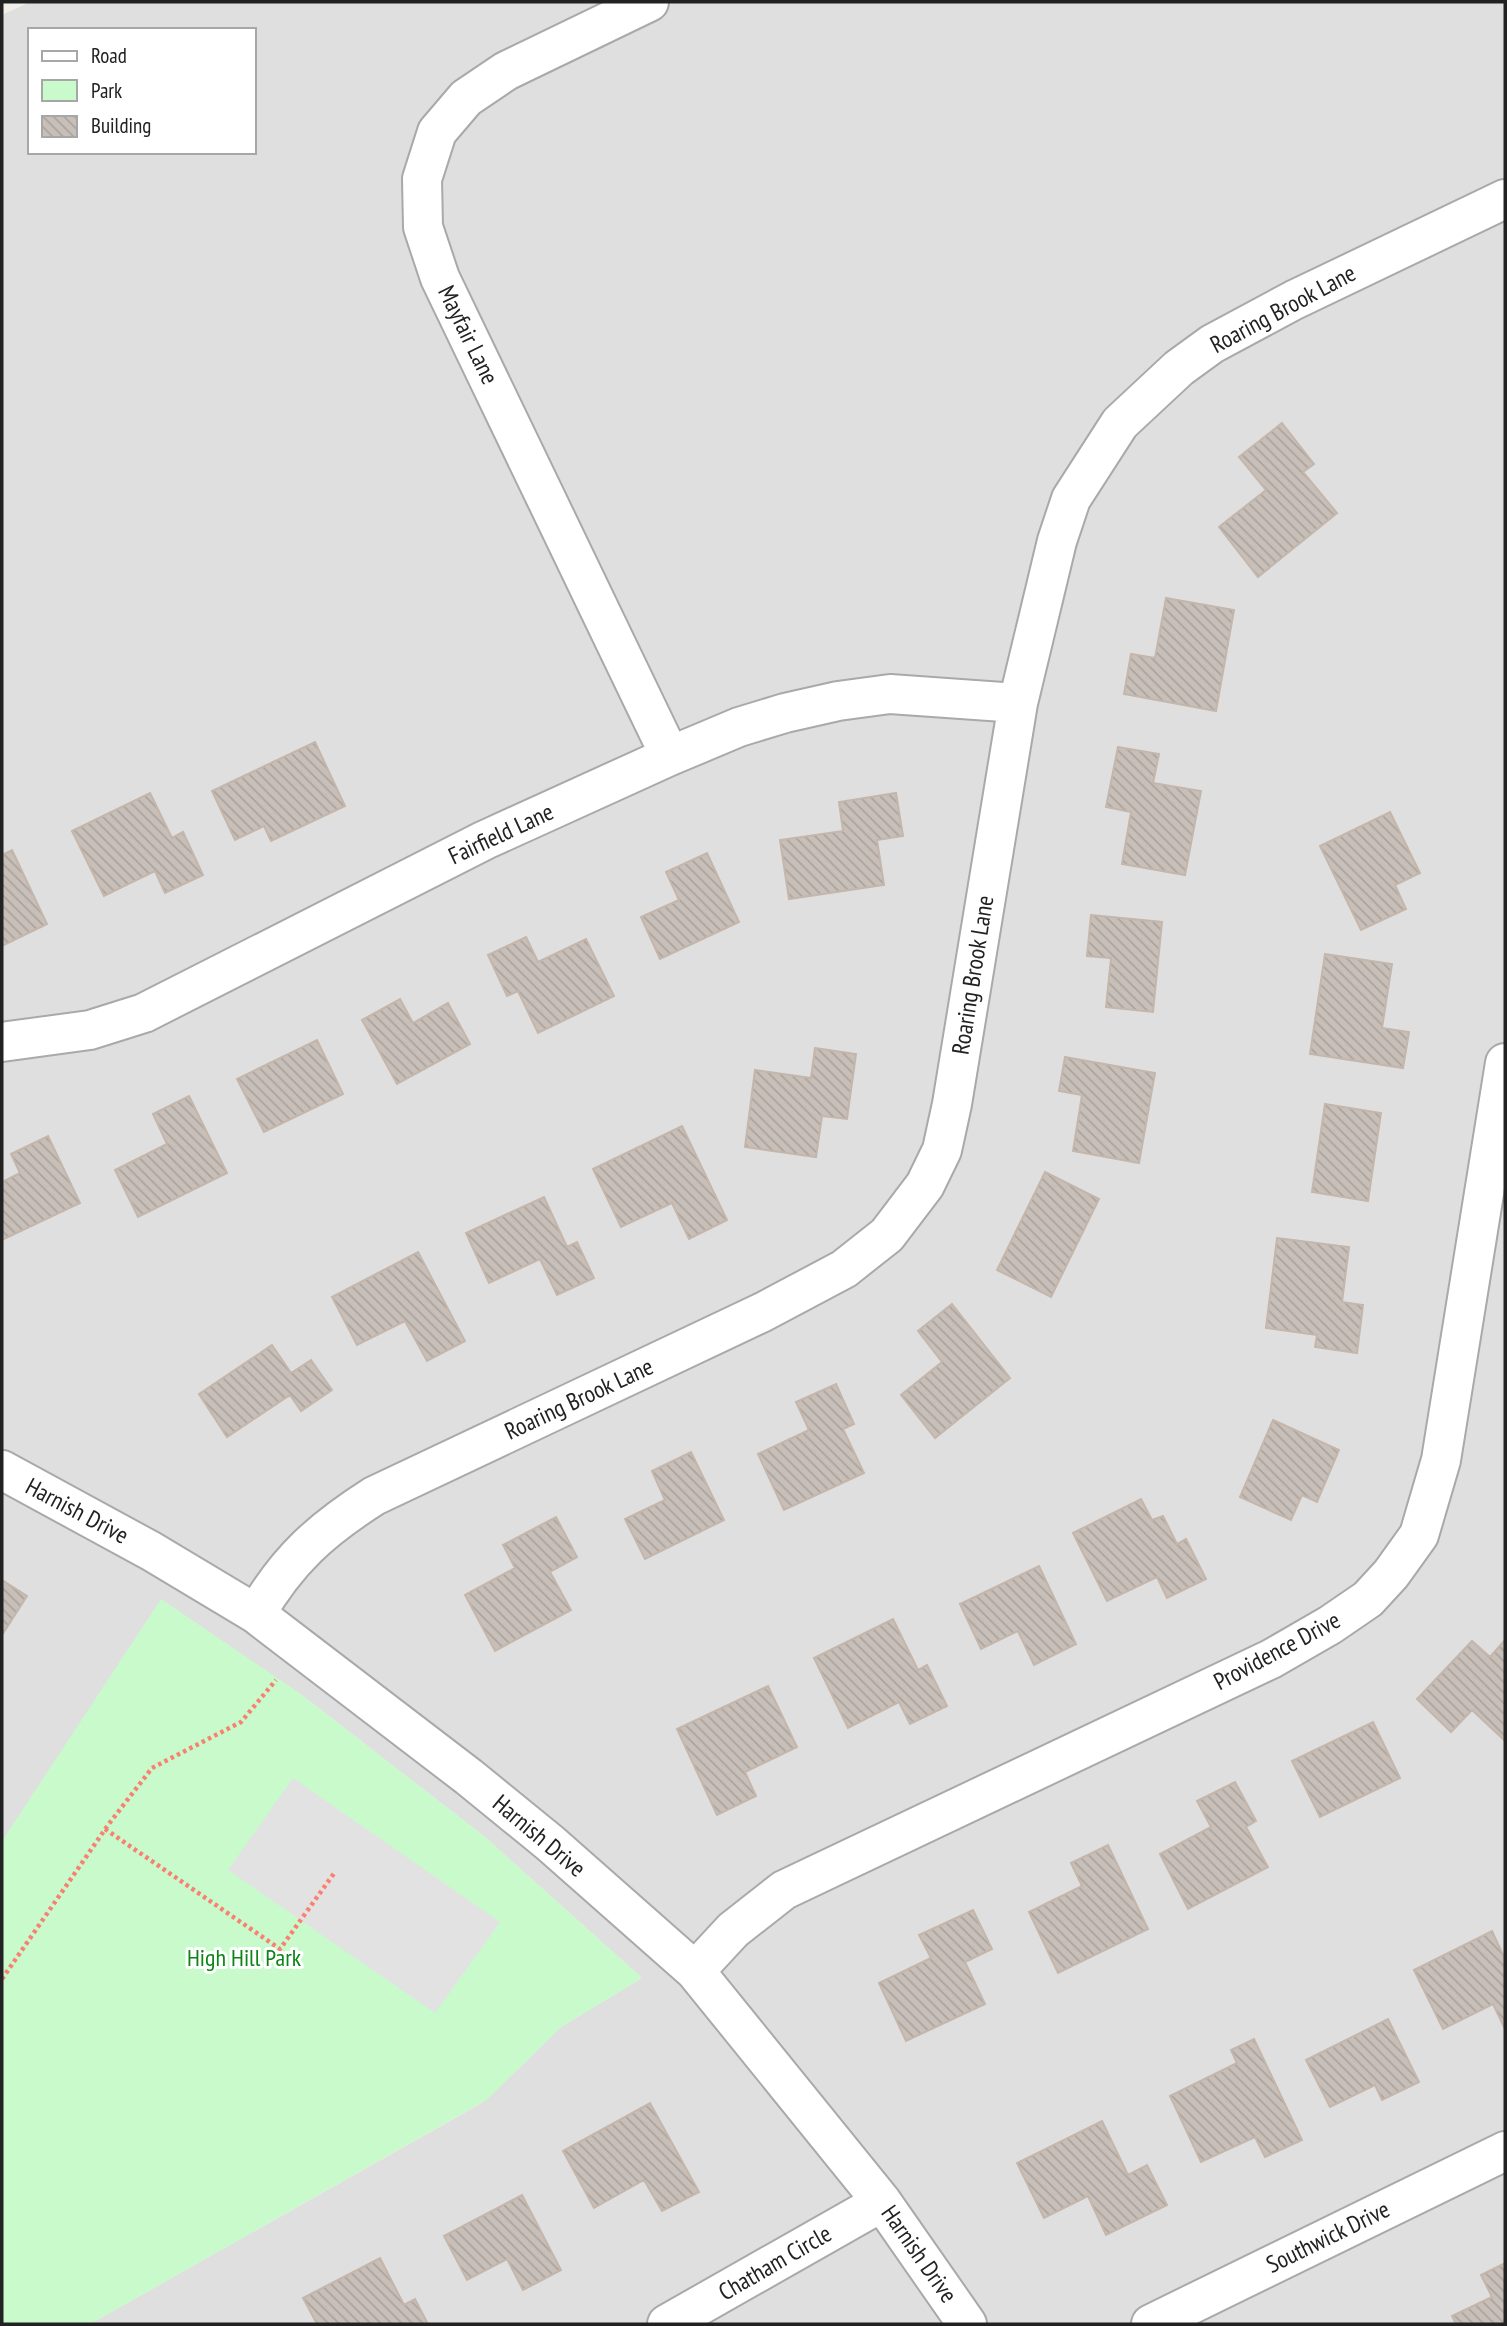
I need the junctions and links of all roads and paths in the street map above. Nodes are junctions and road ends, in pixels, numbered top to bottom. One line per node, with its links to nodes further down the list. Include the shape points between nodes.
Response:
1 (649, 2): 4 (street, Mayfair Lane, via 506,71 466,98 437,132 422,179 423,227 440,278)
2 (1505, 199): 3 (street, Roaring Brook Lane, via 1212,344 1119,423 1071,499)
3 (1018, 703): 4 (street, Fairfield Lane, via 890,694 838,701 739,727); 8 (street, Roaring Brook Lane, via 942,1150 925,1185 896,1225 844,1269 784,1301 374,1496 288,1565)
4 (670, 756): 5 (street, Fairfield Lane, via 485,840 144,1013 90,1030)
5 (2, 1042)
6 (1505, 1063): 12 (street, Providence Drive, via 1441,1460 1419,1535 1368,1600 1271,1659 784,1890 733,1930)
7 (2, 1470): 8 (street, Harnish Drive)
8 (256, 1614): 9 (street, Harnish Drive)
9 (302, 1650): 10 (path, via 241,1722 152,1768); 12 (street, Harnish Drive, via 550,1843)
10 (105, 1829): 11 (path, via 280,1949); 13 (path)
11 (335, 1872)
12 (695, 1971): 15 (street, Harnish Drive)
13 (2, 1979)
14 (1505, 2151): 18 (street, Southwick Drive)
15 (882, 2202): 16 (street, Chatham Circle); 17 (street, Harnish Drive)
16 (667, 2324)
17 (968, 2324)
18 (1151, 2324)

